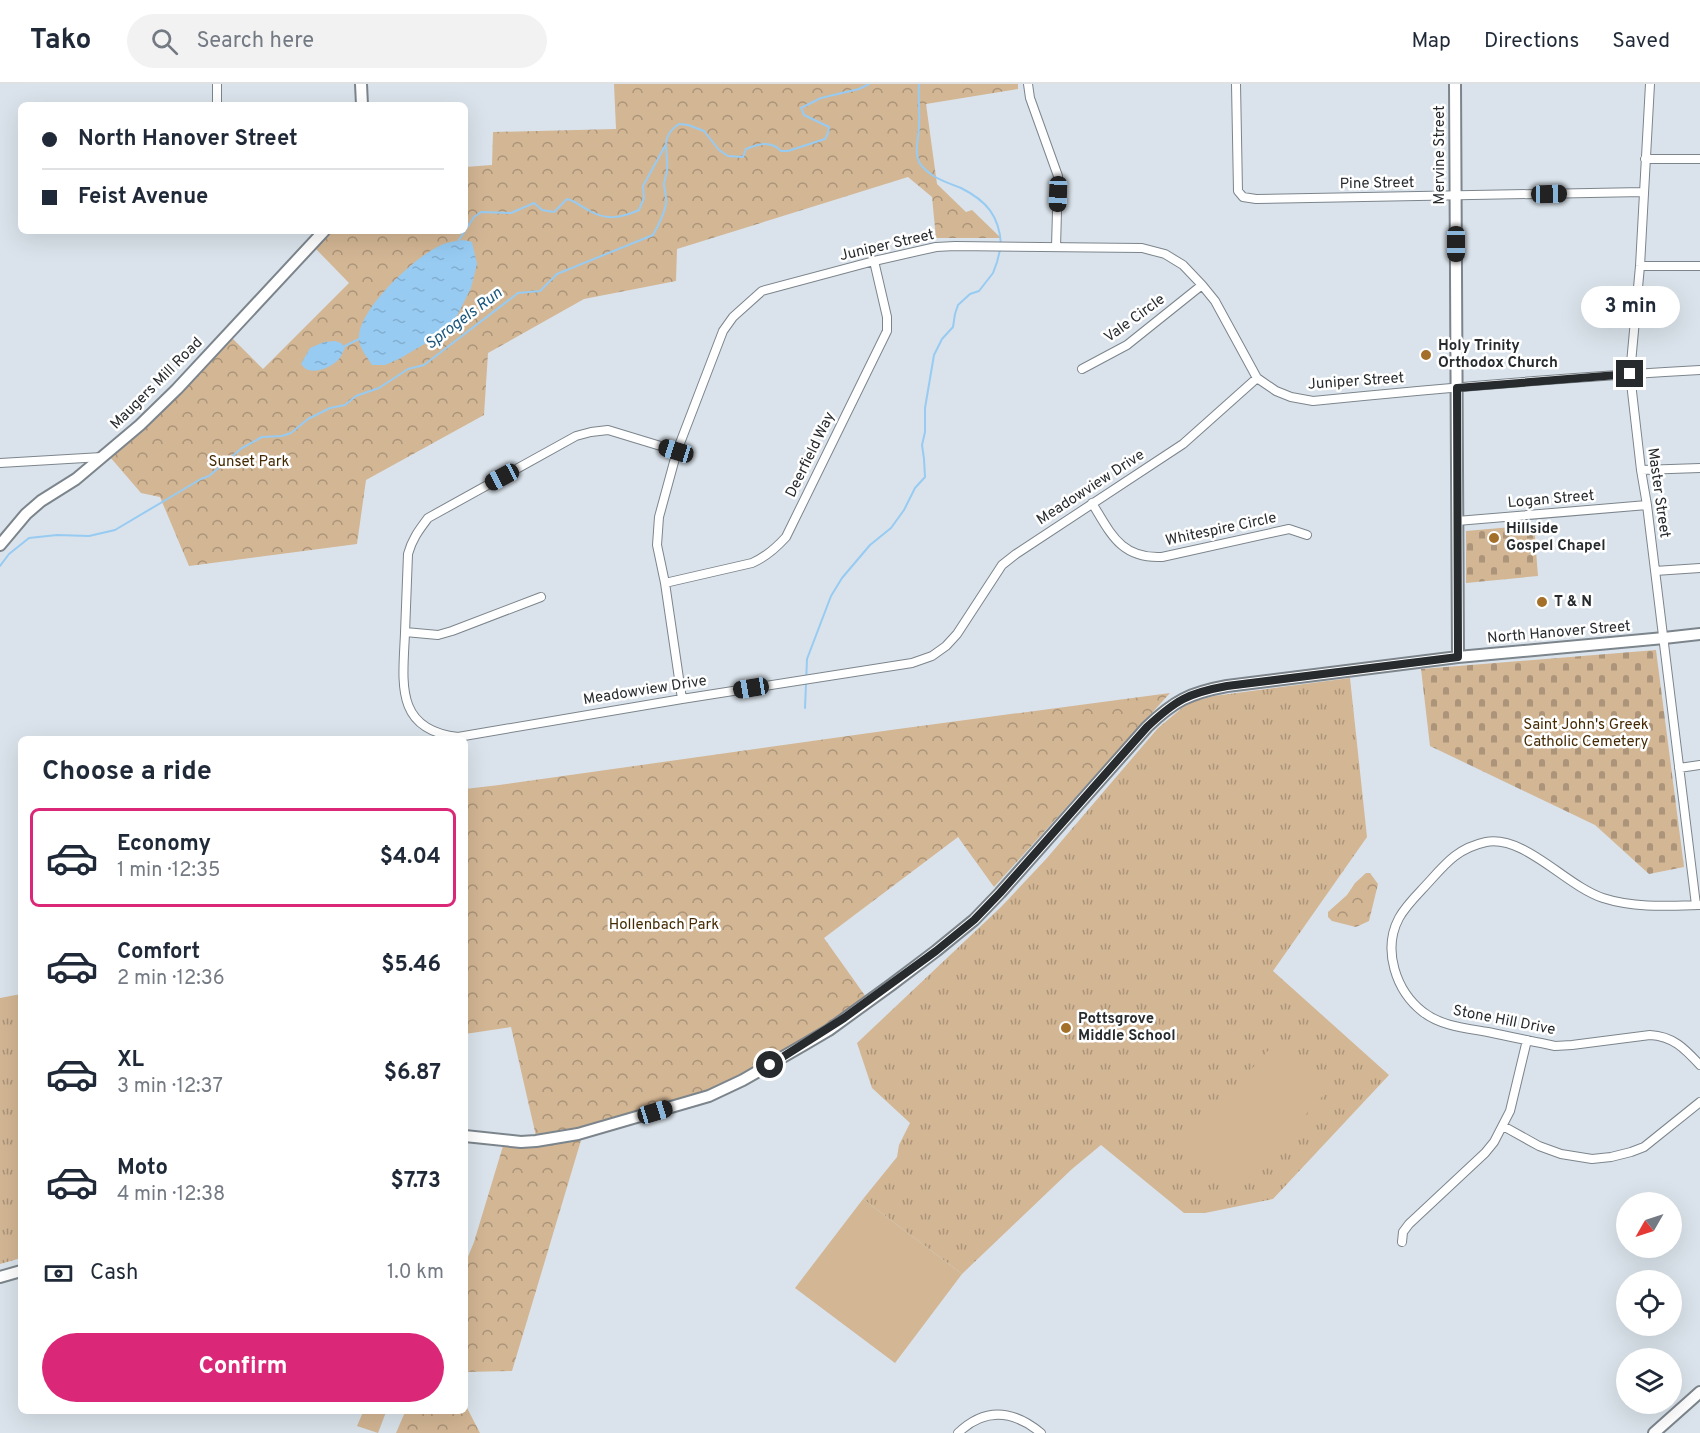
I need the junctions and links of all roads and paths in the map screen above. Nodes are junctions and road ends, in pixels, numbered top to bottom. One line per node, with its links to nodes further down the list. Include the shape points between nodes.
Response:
1 (217, 84): 7 (street)
2 (361, 84): 8 (street)
3 (1028, 84): 14 (street, via 1058,176)
4 (1236, 84): 12 (street, Pine Street, via 1238,191 1244,197)
5 (1455, 84): 12 (street, Mervine Street)
6 (1650, 84): 9 (street, Master Street)
7 (218, 102)
8 (362, 102)
9 (1645, 159): 10 (street); 11 (street, Master Street)
10 (1700, 159)
11 (1643, 192): 12 (street, Pine Street); 17 (street, Master Street)
12 (1455, 196): 23 (street, Mervine Street)
13 (321, 234): 25 (street, Maugers Mill Road, via 141,425)
14 (1056, 247): 15 (street, Juniper Street, via 936,247); 18 (street, Juniper Street, via 1142,248 1165,254 1183,265)
15 (874, 261): 24 (street, Juniper Street, via 762,291 733,317 716,346); 36 (street, Deerfield Way, via 887,331 786,537 752,563)
16 (1700, 266): 17 (street)
17 (1640, 267): 21 (street, Master Street)
18 (1202, 285): 19 (street, Vale Circle, via 1127,345); 22 (street, Juniper Street, via 1215,301)
19 (1082, 369)
20 (1700, 370): 21 (street, Juniper Street)
21 (1630, 374): 23 (street, Juniper Street); 28 (street, Master Street)
22 (1257, 378): 23 (street, Juniper Street, via 1276,391 1313,401); 29 (street, Meadowview Drive, via 1183,444)
23 (1457, 388): 31 (street, Mervine Street)
24 (676, 451): 36 (street, Juniper Street, via 659,517 657,545); 38 (street, Meadowview Drive, via 608,430 576,436 428,518 408,554)
25 (102, 456): 26 (street); 33 (street, Maugers Mill Road, via 26,514)
26 (0, 463)
27 (1700, 468): 28 (street)
28 (1641, 470): 30 (street, Master Street)
29 (1092, 503): 32 (street, Whitespire Circle, via 1123,547 1147,557 1289,529); 42 (street, Meadowview Drive, via 1002,565 957,634 932,656 912,663)
30 (1647, 505): 31 (street, Logan Street); 35 (street, Master Street)
31 (1457, 521): 41 (street, Mervine Street)
32 (1307, 534)
33 (0, 545)
34 (1700, 568): 35 (street)
35 (1655, 571): 40 (street, Master Street)
36 (665, 583): 42 (street, Juniper Street)
37 (541, 597): 38 (street, via 452,631)
38 (405, 632): 43 (street, Meadowview Drive, via 402,676 410,709 434,732)
39 (1700, 634): 40 (street, North Hanover Street)
40 (1664, 639): 41 (street, North Hanover Street); 46 (street, Master Street)
41 (1458, 657): 52 (street, North Hanover Street, via 1227,686 1188,696 1147,727 974,920 891,985 814,1038 724,1090 578,1134 520,1142)
42 (682, 699): 44 (street, Meadowview Drive)
43 (452, 736)
44 (464, 736)
45 (1700, 765): 46 (street)
46 (1678, 768): 47 (street, Master Street)
47 (1698, 905): 48 (street, Stone Hill Drive, via 1641,905 1602,898 1522,849 1497,841 1467,848 1449,860 1397,921 1391,959 1398,979 1412,1002 1440,1022)
48 (1527, 1040): 49 (street, Stone Hill Drive, via 1555,1046 1661,1035 1685,1048); 51 (street)
49 (1700, 1065)
50 (1700, 1102): 51 (street, via 1644,1147 1611,1157 1592,1159 1561,1154)
51 (1503, 1126): 53 (street, via 1485,1153 1409,1224)
52 (468, 1136)
53 (1402, 1242)
54 (18, 1272): 55 (street)
55 (0, 1277)
56 (1700, 1392): 59 (street)
57 (958, 1433): 58 (street, via 977,1419 1004,1414 1028,1422)
58 (1041, 1433)
59 (1654, 1433)

